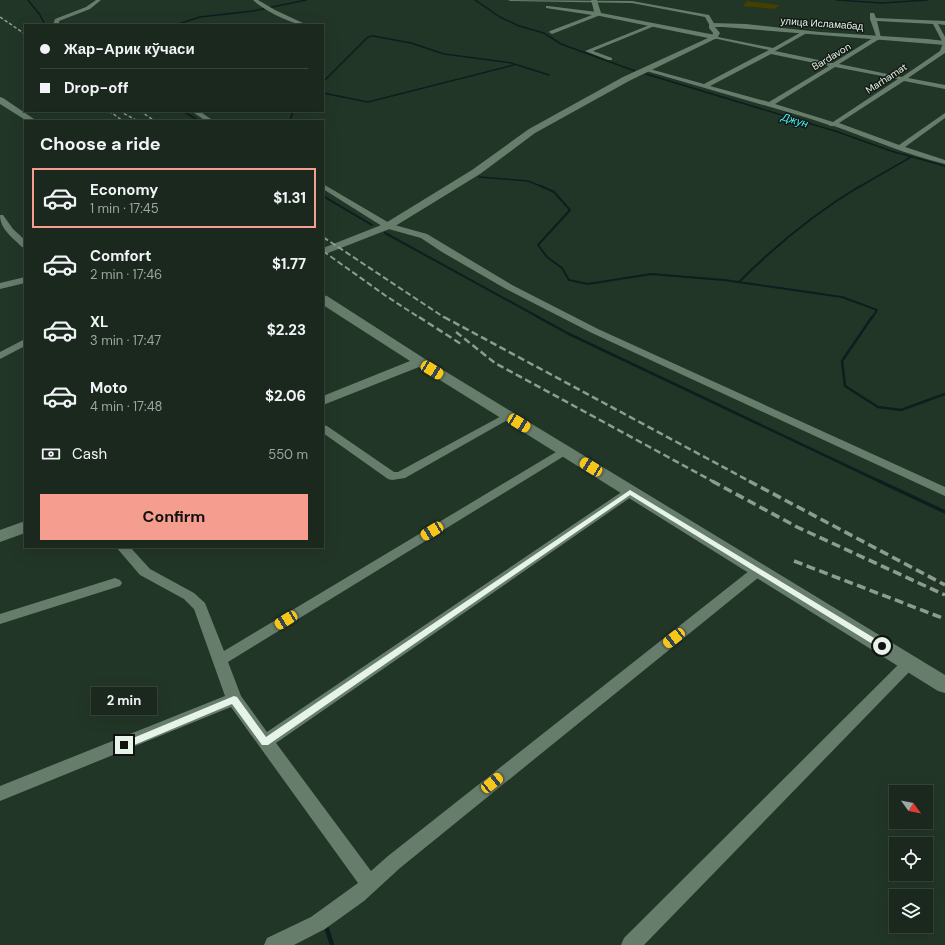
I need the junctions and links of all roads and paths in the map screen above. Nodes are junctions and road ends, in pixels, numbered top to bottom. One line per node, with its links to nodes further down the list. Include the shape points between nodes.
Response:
1 (99, 0): 9 (street, via 88,8 57,20)
2 (255, 0): 10 (street)
3 (502, 0): 6 (street)
4 (510, 0): 5 (street)
5 (594, 1): 6 (main road); 12 (street, via 632,2 707,16)
6 (597, 14): 11 (main road); 13 (street)
7 (935, 23): 8 (street); 16 (street, via 872,17); 17 (street)
8 (945, 23)
9 (56, 24)
10 (302, 24)
11 (654, 25): 15 (main road); 19 (street, via 588,51)
12 (712, 25): 14 (street, улица Исламабад); 15 (street, via 717,33)
13 (552, 32)
14 (803, 32): 16 (street, улица Исламабад); 18 (street)
15 (715, 37): 18 (street); 21 (main road)
16 (879, 37): 17 (street, улица Исламабад); 20 (street, Bardavon)
17 (945, 43): 22 (street, Marhamat, via 942,52)
18 (772, 51): 20 (street); 23 (street)
19 (610, 59)
20 (834, 65): 22 (street); 26 (street, Bardavon)
21 (646, 70): 23 (street); 36 (main road, via 532,131 476,172)
22 (904, 78): 24 (street); 31 (street, Marhamat)
23 (705, 86): 26 (street)
24 (945, 87)
25 (0, 100): 29 (main road)
26 (771, 104): 31 (street)
27 (196, 112): 30 (street)
28 (945, 116): 32 (street)
29 (31, 120)
30 (209, 120)
31 (832, 125): 32 (street, via 865,134)
32 (900, 148): 33 (street)
33 (945, 162)
34 (324, 187): 36 (street)
35 (0, 216): 37 (street, via 10,232)
36 (388, 226): 38 (main road); 50 (street, via 424,236 509,287 595,331)
37 (24, 244)
38 (324, 252)
39 (24, 280): 40 (street)
40 (0, 286)
41 (324, 300): 44 (main road)
42 (24, 343): 43 (street)
43 (0, 356)
44 (420, 362): 45 (main road); 46 (main road)
45 (324, 401)
46 (507, 416): 47 (street, via 396,476 392,476); 48 (main road)
47 (324, 429)
48 (565, 451): 49 (main road); 57 (street)
49 (630, 492): 54 (main road); 61 (street)
50 (945, 492)
51 (24, 527): 52 (main road)
52 (0, 536)
53 (124, 548): 57 (street, via 145,572 189,596 200,607)
54 (759, 570): 58 (main road); 63 (street, via 394,862)
55 (115, 583): 56 (street)
56 (0, 619)
57 (220, 660): 60 (street)
58 (909, 663): 59 (main road); 65 (street)
59 (945, 685)
60 (234, 700): 61 (street); 62 (street)
61 (265, 742): 63 (street)
62 (0, 794)
63 (370, 884): 64 (street, via 318,923)
64 (274, 945)
65 (631, 945)

